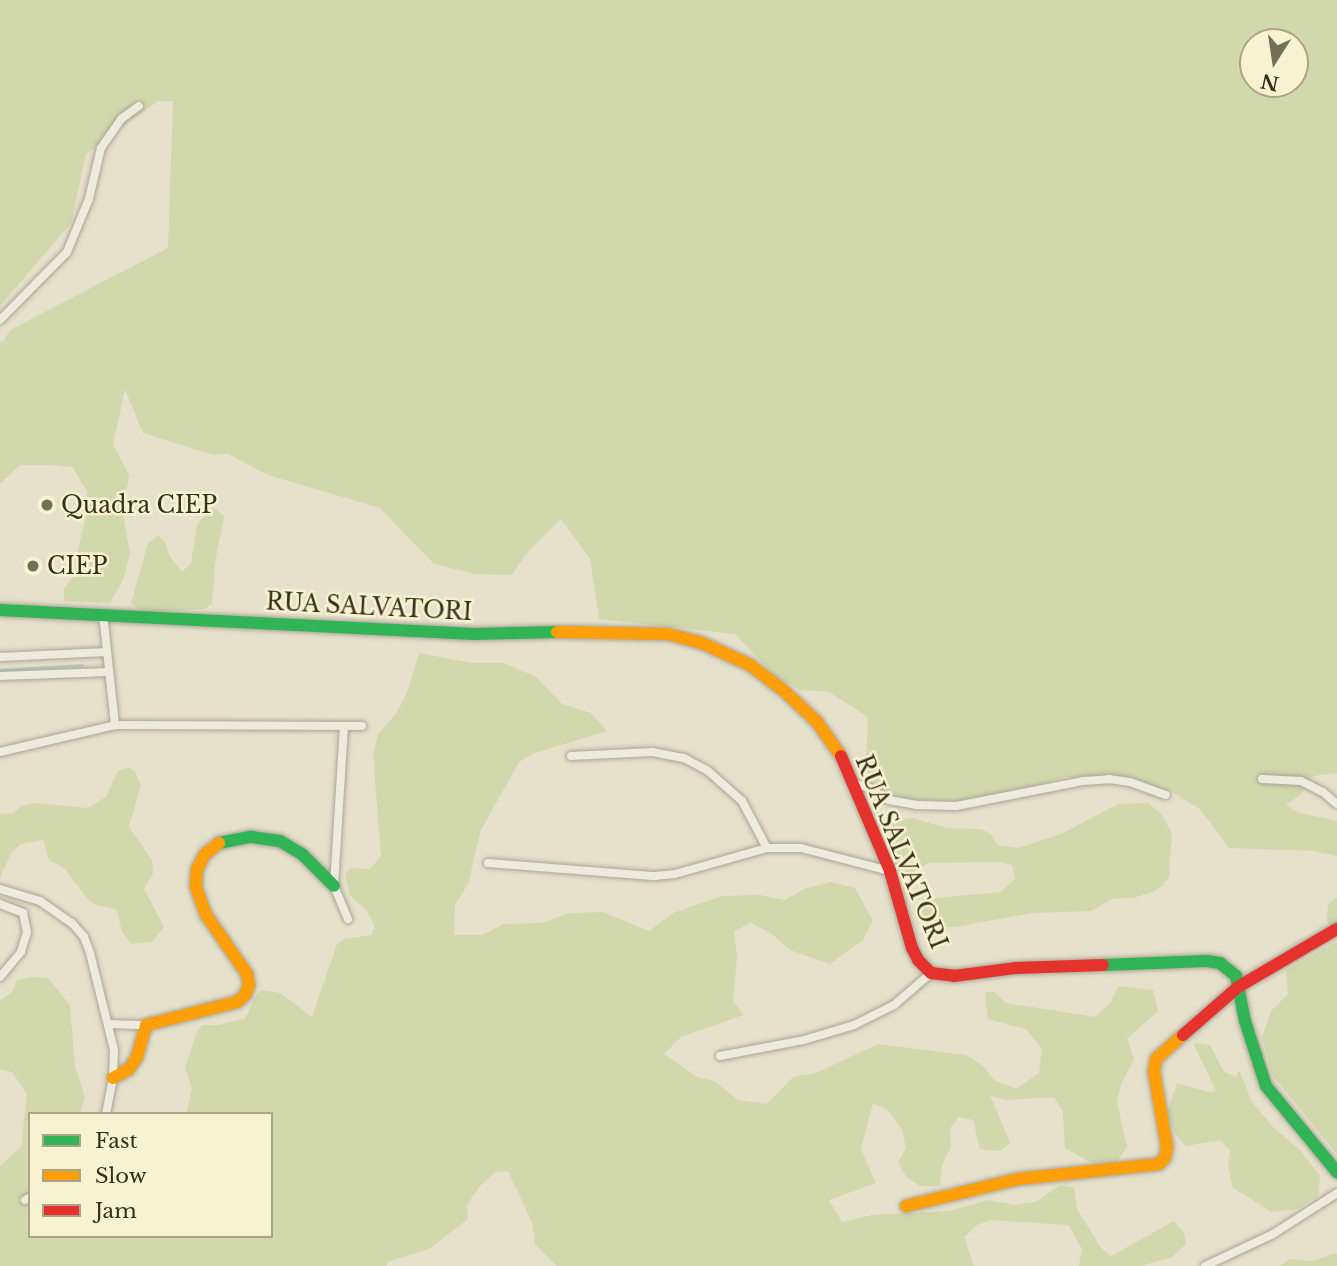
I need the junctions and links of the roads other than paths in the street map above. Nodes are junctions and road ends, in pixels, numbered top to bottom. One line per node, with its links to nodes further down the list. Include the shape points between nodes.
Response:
1 (139, 106): 2 (street, via 121,119 101,148 89,200 67,252)
2 (0, 320)
3 (0, 610): 4 (street, RUA SALVATORI)
4 (103, 614): 5 (street); 15 (street, RUA SALVATORI, via 474,634 668,634 702,643 750,665 783,690 817,722 843,759)
5 (107, 652): 6 (street); 7 (street)
6 (0, 657)
7 (109, 673): 8 (street); 9 (street)
8 (0, 676)
9 (115, 725): 10 (street); 12 (street)
10 (344, 726): 11 (street); 21 (street)
11 (362, 726)
12 (0, 752)
13 (571, 756): 18 (street, via 652,752 684,758 708,771 741,801)
14 (1262, 779): 17 (street, via 1301,781)
15 (853, 783): 16 (street, via 889,800 957,807 1109,779); 20 (street, RUA SALVATORI)
16 (1166, 795)
17 (1337, 804)
18 (767, 848): 19 (street, via 655,876); 20 (street, via 817,850)
19 (488, 863)
20 (890, 871): 26 (street, RUA SALVATORI, via 912,948)
21 (334, 886): 24 (street); 30 (street, via 302,854 280,841 251,837 220,843 205,854 197,869 196,887 206,915 241,964 249,985 237,1002)
22 (0, 889): 29 (street, via 40,901 72,923 83,937)
23 (0, 904): 27 (street, via 23,913 27,932 21,952)
24 (348, 919)
25 (1337, 929): 28 (street)
26 (931, 972): 28 (street, RUA SALVATORI, via 954,976 1016,968 1207,961 1230,968); 31 (street, via 894,1004 854,1025)
27 (0, 977)
28 (1238, 987): 34 (street, via 1266,1086); 36 (street, via 1156,1059 1153,1072 1167,1147 1159,1164 1018,1179)
29 (108, 1024): 30 (street); 32 (street, via 114,1050)
30 (146, 1025): 32 (street, via 137,1057 129,1069)
31 (720, 1056)
32 (113, 1078): 33 (street)
33 (106, 1112)
34 (1337, 1172)
35 (1337, 1193): 37 (street, via 1273,1234)
36 (906, 1206)
37 (1205, 1266)

